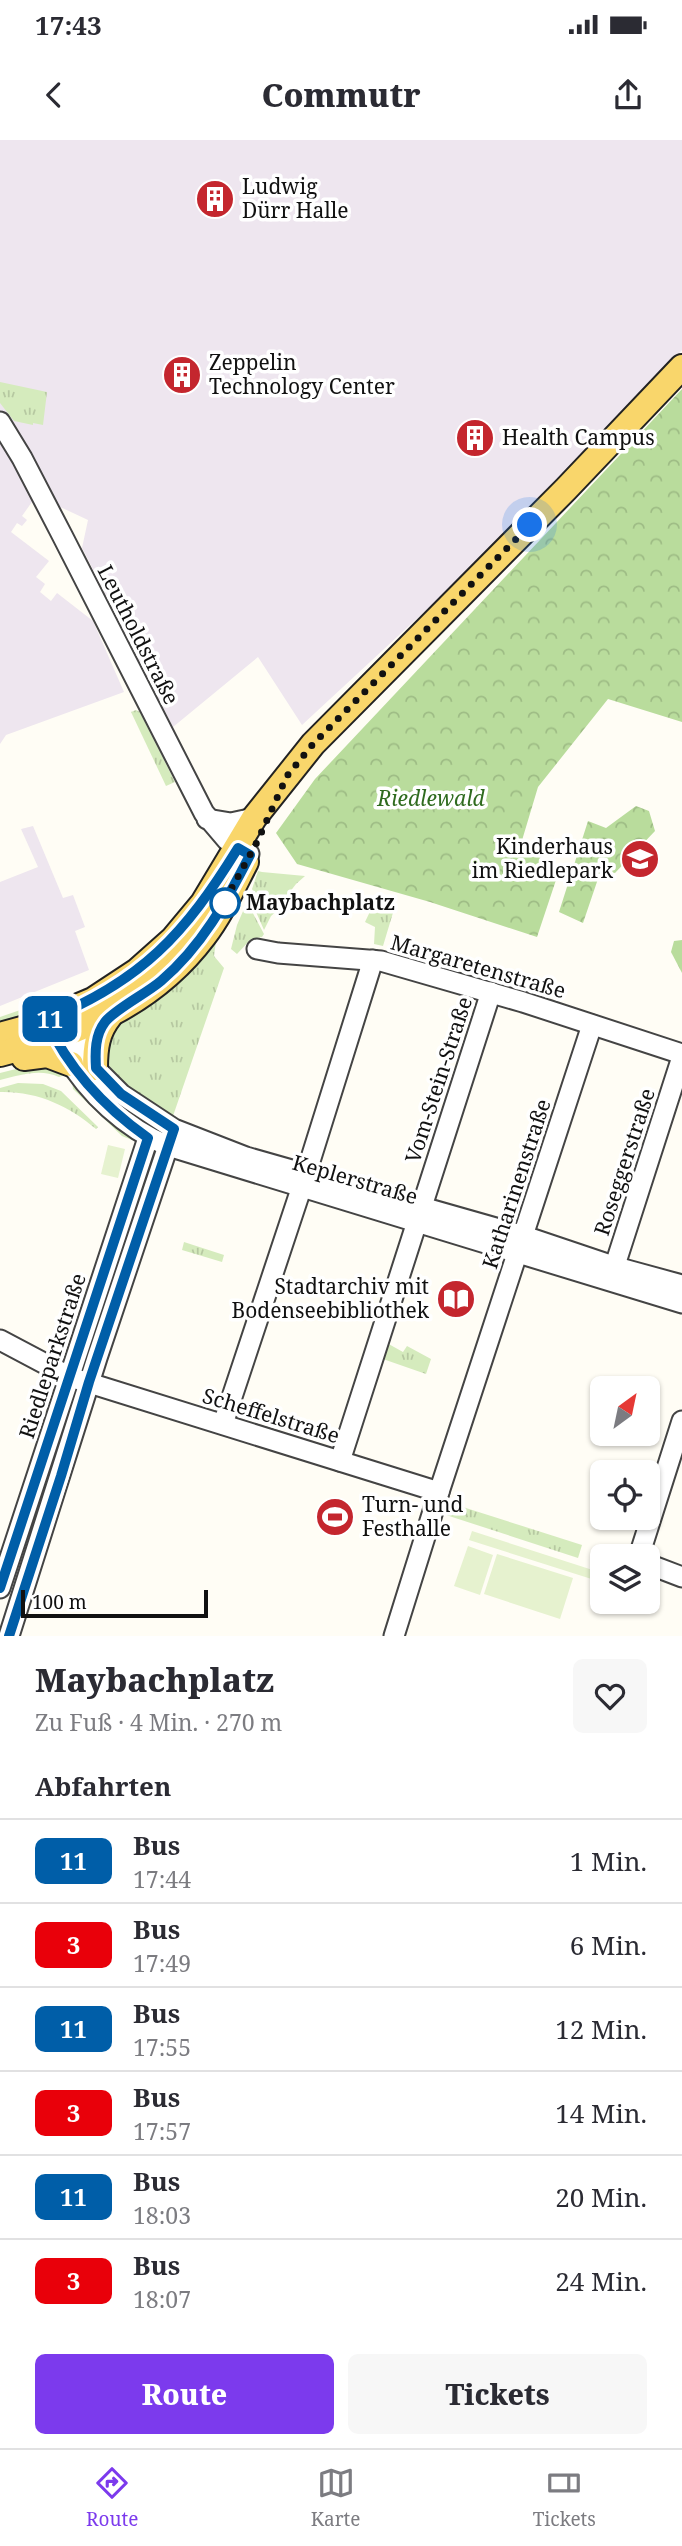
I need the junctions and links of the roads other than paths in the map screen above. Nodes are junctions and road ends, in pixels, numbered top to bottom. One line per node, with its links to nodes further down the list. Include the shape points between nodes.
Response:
1 (682, 367): 3 (main road, via 355,700)
2 (0, 422): 5 (street, Leutholdstraße)
3 (287, 776): 4 (main road); 6 (main road)
4 (254, 818): 5 (street, via 231,823); 6 (main road)
5 (207, 819): 6 (street, Leutholdstraße)
6 (244, 851): 10 (main road, via 204,935 159,982); 12 (main road, via 173,939)
7 (257, 949): 8 (street, Margaretenstraße)
8 (373, 960): 9 (street, Margaretenstraße); 19 (street)
9 (491, 992): 11 (street, Margaretenstraße); 20 (street, Vom-Stein-Straße)
10 (110, 1016): 12 (main road); 16 (main road, via 100,1030)
11 (592, 1025): 14 (street, Margaretenstraße); 21 (street, Katharinenstraße)
12 (58, 1031): 13 (main road); 15 (street); 16 (street, Keplerstraße)
13 (2, 1047): 15 (main road, via 21,1058 47,1055)
14 (682, 1056): 22 (street, Roseggerstraße)
15 (71, 1064): 17 (street, via 113,1111)
16 (96, 1068): 18 (street, Keplerstraße)
17 (148, 1138): 18 (street, via 159,1130); 26 (street, Riedleparkstraße)
18 (171, 1138): 19 (street, Keplerstraße); 26 (street, Riedleparkstraße)
19 (303, 1181): 20 (street, Keplerstraße); 28 (street)
20 (420, 1214): 21 (street, Keplerstraße); 29 (street, Vom-Stein-Straße)
21 (522, 1244): 22 (street, Keplerstraße); 30 (street, Katharinenstraße)
22 (614, 1274): 23 (street, Keplerstraße); 24 (street, Keplerstraße)
23 (682, 1285)
24 (682, 1303)
25 (0, 1340): 26 (street, Scheffelstraße)
26 (79, 1380): 28 (street, Scheffelstraße); 34 (street, Riedleparkstraße); 35 (street, Riedleparkstraße, via 61,1476)
27 (682, 1421): 31 (street)
28 (223, 1424): 29 (street, Scheffelstraße)
29 (340, 1461): 30 (street, Scheffelstraße)
30 (439, 1492): 36 (street, Katharinenstraße)
31 (643, 1544)
32 (660, 1569): 33 (street)
33 (682, 1577)
34 (0, 1588)
35 (9, 1636)
36 (394, 1636)

